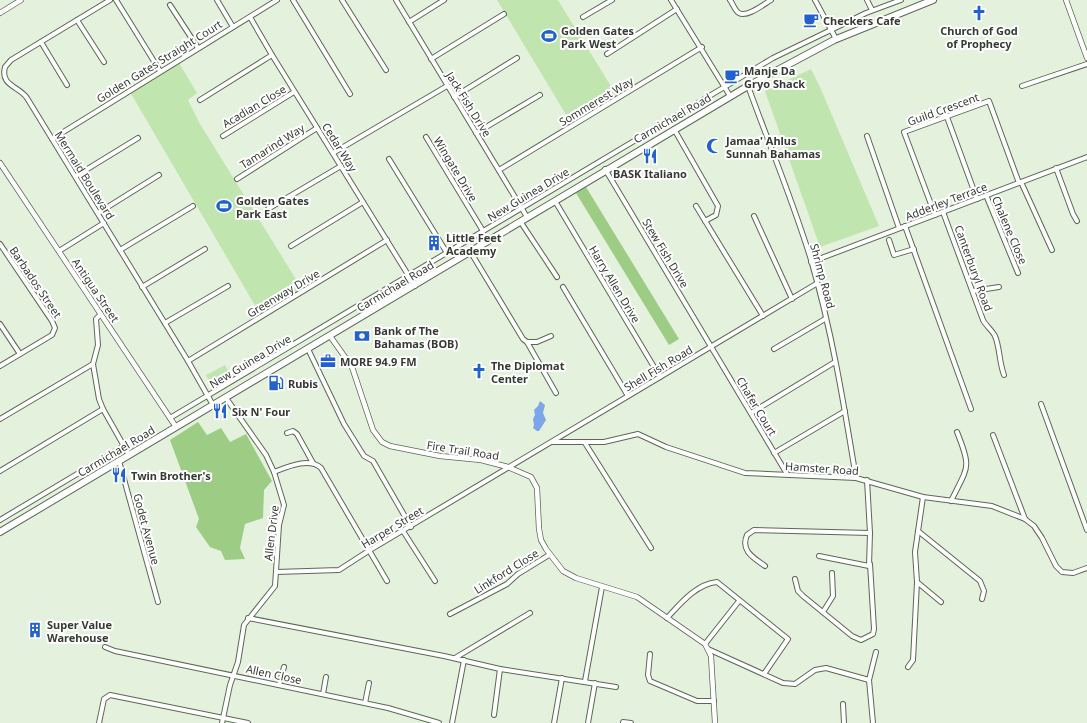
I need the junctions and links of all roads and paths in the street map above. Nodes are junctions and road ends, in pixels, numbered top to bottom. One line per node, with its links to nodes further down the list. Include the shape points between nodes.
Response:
1 (21, 0): 19 (street)
2 (110, 0): 28 (street, Mermaid Boulevard)
3 (116, 0): 44 (street)
4 (217, 0): 30 (street)
5 (277, 0): 20 (street, Golden Gates Straight Court)
6 (293, 0): 51 (street)
7 (342, 0): 43 (street)
8 (396, 0): 29 (street, Jack Fish Drive)
9 (444, 0): 29 (street)
10 (612, 0): 27 (street)
11 (671, 0): 22 (street)
12 (730, 0): 13 (street, via 742,14)
13 (771, 0)
14 (815, 0): 31 (street)
15 (867, 0): 23 (street)
16 (901, 0): 23 (street, New Guinea Drive)
17 (933, 0): 32 (main road, Carmichael Road)
18 (1066, 0): 39 (street)
19 (14, 2): 24 (street)
20 (270, 2): 26 (street, Golden Gates Straight Court)
21 (170, 5): 35 (street)
22 (677, 9): 34 (street); 36 (street)
23 (872, 10): 31 (street, New Guinea Drive)
24 (0, 13)
25 (504, 14): 40 (street)
26 (250, 17): 30 (street, Golden Gates Straight Court); 37 (street, Cedar Way)
27 (583, 17)
28 (77, 20): 33 (street, Mermaid Boulevard); 41 (street)
29 (409, 22): 40 (street, Jack Fish Drive)
30 (233, 26): 35 (street, Golden Gates Straight Court)
31 (832, 29): 32 (street); 49 (street, New Guinea Drive, via 773,58)
32 (836, 39): 47 (main road, Carmichael Road)
33 (41, 42): 45 (street); 64 (street, Mermaid Boulevard, via 9,62 4,74 8,84 25,95)
34 (702, 47): 49 (street); 72 (street, Sommerest Way)
35 (198, 48): 44 (street, Golden Gates Straight Court)
36 (607, 54)
37 (272, 55): 50 (street, Cedar Way); 55 (street)
38 (517, 58): 54 (street)
39 (1087, 58)
40 (431, 59): 46 (street, Jack Fish Drive)
41 (104, 62)
42 (1087, 64): 48 (street)
43 (386, 70)
44 (160, 71): 64 (street, Golden Gates Straight Court)
45 (67, 85)
46 (447, 86): 54 (street, Jack Fish Drive); 65 (street)
47 (748, 86): 53 (main road, Carmichael Road); 108 (street, Shrimp Road)
48 (1022, 86)
49 (726, 88): 53 (street); 83 (street, New Guinea Drive)
50 (294, 92): 57 (street, Cedar Way); 60 (street, Acadian Close)
51 (350, 94)
52 (540, 95): 59 (street)
53 (730, 96): 58 (main road, Carmichael Road)
54 (454, 97): 59 (street, Jack Fish Drive)
55 (200, 100)
56 (946, 117): 76 (street, Guild Crescent, via 988,101); 78 (street); 87 (street, Guild Crescent, via 904,132)
57 (317, 128): 65 (street, Cedar Way); 75 (street, Tamarind Way)
58 (674, 129): 71 (main road, Carmichael Road); 91 (street, via 718,206 718,213)
59 (476, 133): 72 (street, Jack Fish Drive)
60 (223, 136)
61 (867, 136): 95 (street)
62 (426, 137): 96 (street, Wingate Drive)
63 (138, 138): 74 (street)
64 (52, 139): 74 (street, Mermaid Boulevard)
65 (333, 153): 69 (street, Cedar Way)
66 (1087, 157): 70 (street, Adderley Terrace)
67 (389, 159): 107 (street)
68 (0, 163): 105 (street, Antigua Street)
69 (341, 166): 80 (street, Cedar Way); 84 (street)
70 (1056, 168): 76 (street, Adderley Terrace); 92 (street)
71 (605, 169): 79 (main road, Carmichael Road); 128 (street, Stew Fish Drive)
72 (499, 170): 83 (street, Jack Fish Drive)
73 (159, 175): 86 (street)
74 (76, 176): 86 (street, Mermaid Boulevard)
75 (237, 179)
76 (1020, 182): 77 (street, Adderley Terrace); 104 (street)
77 (986, 195): 78 (street, Adderley Terrace); 109 (street, Chalene Close)
78 (977, 199): 85 (street, Adderley Terrace)
79 (554, 200): 89 (main road, Carmichael Road); 137 (street, Harry Allen Drive)
80 (363, 202): 97 (street, Cedar Way); 100 (street)
81 (193, 206): 103 (street)
82 (696, 206): 91 (street)
83 (522, 208): 89 (street, Jack Fish Drive); 96 (street, New Guinea Drive)
84 (268, 210)
85 (943, 212): 87 (street, Adderley Terrace); 118 (street, Canterburyl Road)
86 (98, 213): 93 (street, Mermaid Boulevard)
87 (935, 215): 94 (street, Adderley Terrace)
88 (754, 216): 119 (street)
89 (527, 217): 90 (main road, Carmichael Road)
90 (520, 221): 106 (main road, Carmichael Road); 111 (street)
91 (706, 221): 121 (street)
92 (1077, 221)
93 (104, 223): 103 (street, Mermaid Boulevard); 105 (street)
94 (905, 226): 95 (street, Adderley Terrace); 102 (street)
95 (899, 228): 108 (street, Adderley Terrace)
96 (483, 231): 107 (street, New Guinea Drive)
97 (387, 240): 110 (street, Cedar Way); 132 (street, Greenway Drive)
98 (889, 240): 102 (street, via 894,255)
99 (0, 244): 131 (street, Barbados Street, via 52,321 55,330 50,336)
100 (291, 246)
101 (205, 249): 115 (street)
102 (914, 249): 145 (street)
103 (120, 250): 115 (street, Mermaid Boulevard)
104 (1052, 250)
105 (59, 251): 120 (street, Antigua Street)
106 (470, 251): 114 (main road, Carmichael Road); 127 (street)
107 (447, 253): 110 (street, New Guinea Drive)
108 (811, 262): 112 (street, Shrimp Road)
109 (1018, 272)
110 (409, 277): 114 (street, Cedar Way); 139 (street, New Guinea Drive)
111 (557, 277)
112 (816, 284): 119 (street, Shell Fish Road); 122 (street, Shrimp Road)
113 (228, 286): 123 (street)
114 (415, 286): 125 (main road, Carmichael Road)
115 (142, 287): 123 (street, Mermaid Boulevard)
116 (562, 287): 140 (street)
117 (999, 287): 118 (street)
118 (972, 291): 136 (street, Canterburyl Road, via 983,320 992,330 996,340)
119 (792, 299): 121 (street, Shell Fish Road)
120 (101, 314): 134 (street, via 97,318 98,345); 148 (street, Antigua Street)
121 (763, 316): 128 (street, Shell Fish Road)
122 (825, 320): 130 (street); 133 (street, Shrimp Road)
123 (165, 323): 132 (street, Mermaid Boulevard)
124 (0, 324): 131 (street)
125 (330, 336): 129 (main road, Carmichael Road); 161 (street, Fire Trail Road, via 352,367 373,430 382,442 390,446 440,456 481,460)
126 (551, 336): 127 (street, via 537,342)
127 (527, 342): 138 (street)
128 (711, 346): 137 (street, Shell Fish Road); 147 (street, Chafer Court)
129 (308, 349): 141 (main road, Carmichael Road); 171 (street, via 344,424 364,456 373,461)
130 (774, 349)
131 (20, 354): 135 (street)
132 (188, 361): 139 (street, Mermaid Boulevard)
133 (835, 362): 146 (street, Shrimp Road); 147 (street)
134 (93, 364): 144 (street); 149 (street)
135 (0, 366)
136 (1004, 375)
137 (660, 377): 140 (street, Shell Fish Road)
138 (556, 393)
139 (209, 396): 143 (street, Mermaid Boulevard); 148 (street, New Guinea Drive)
140 (628, 396): 154 (street, Shell Fish Road)
141 (226, 398): 143 (main road, Carmichael Road); 163 (street, Allen Drive, via 266,455)
142 (1041, 404): 172 (street)
143 (213, 405): 150 (main road, Carmichael Road)
144 (103, 409): 156 (street); 162 (street)
145 (971, 409)
146 (845, 411): 157 (street); 165 (street, Shrimp Road)
147 (751, 413): 157 (street, Chafer Court)
148 (170, 418): 150 (street, Antigua Street)
149 (0, 419)
150 (176, 427): 158 (main road, Carmichael Road)
151 (956, 432): 168 (street, via 967,464)
152 (287, 433): 160 (street, via 293,431 297,434)
153 (993, 435): 169 (street)
154 (553, 442): 155 (street, Hamster Road); 161 (street, Shell Fish Road)
155 (585, 443): 164 (street, Hamster Road, via 604,442 640,434 666,447 742,473); 177 (street)
156 (124, 446): 158 (street); 170 (street)
157 (774, 453): 164 (street, Chafer Court)
158 (129, 455): 159 (main road, Carmichael Road)
159 (119, 461): 175 (main road, Carmichael Road); 193 (street, Godet Avenue)
160 (312, 463): 163 (street, via 294,465); 178 (street, via 321,468)
161 (508, 467): 171 (street, Harper Street); 179 (street, Fire Trail Road, via 534,481 538,494 539,532)
162 (0, 470)
163 (274, 472): 184 (street, Allen Drive, via 284,505 279,525)
164 (787, 474): 165 (street, Hamster Road)
165 (856, 478): 166 (street, Hamster Road)
166 (867, 480): 167 (street, Hamster Road); 176 (street)
167 (923, 497): 168 (street, Hamster Road); 174 (street)
168 (951, 501): 169 (street, Hamster Road, via 992,506)
169 (1025, 519): 183 (street, Hamster Road, via 1034,526 1060,570 1070,574)
170 (0, 520)
171 (411, 526): 173 (street, Harper Street)
172 (1087, 530)
173 (403, 531): 178 (street, Harper Street); 187 (street)
174 (918, 531): 189 (street, via 915,552); 191 (street, via 980,581 984,591)
175 (0, 532)
176 (870, 533): 181 (street); 182 (street, via 754,530 747,535 745,548 748,554)
177 (651, 548)
178 (370, 550): 184 (street, Harper Street, via 339,570); 188 (street)
179 (550, 555): 190 (street, Fire Trail Road, via 566,574); 197 (street, Linkford Close, via 518,574 507,584)
180 (819, 556): 181 (street, via 867,567)
181 (870, 564): 195 (street, via 873,634 861,640 852,636)
182 (765, 566)
183 (1087, 568)
184 (276, 572): 198 (street, Allen Drive, via 275,586 271,593)
185 (832, 573): 195 (street, via 833,596)
186 (795, 579): 195 (street, via 798,590)
187 (435, 580)
188 (387, 581)
189 (917, 582): 194 (street); 208 (street, via 913,660)
190 (602, 587): 199 (street, Fire Trail Road, via 637,597); 215 (street)
191 (982, 599)
192 (739, 601): 199 (street, via 724,586 717,582 710,583 686,597); 200 (street); 210 (street, via 788,639)
193 (158, 602)
194 (941, 602)
195 (824, 612)
196 (530, 613): 205 (street)
197 (450, 614)
198 (248, 618): 205 (street); 211 (street, Allen Drive)
199 (668, 618): 200 (street, Fire Trail Road)
200 (704, 644): 202 (street, Fire Trail Road)
201 (105, 646): 211 (street, Allen Close, via 115,651)
202 (708, 649): 210 (street); 221 (street, Fire Trail Road, via 711,656)
203 (876, 652): 214 (street)
204 (650, 654): 221 (street, via 650,681 697,701)
205 (455, 658): 206 (street)
206 (464, 660): 209 (street); 231 (street)
207 (284, 667): 218 (street)
208 (908, 667)
209 (500, 669): 213 (street); 224 (street)
210 (764, 674): 214 (street, via 783,683 795,684 816,670 826,668)
211 (234, 675): 218 (street, Allen Close); 225 (street, Allen Drive)
212 (326, 677): 220 (street)
213 (562, 678): 215 (street); 232 (street)
214 (869, 680): 237 (street)
215 (584, 681): 216 (street)
216 (595, 683): 219 (street); 233 (street)
217 (369, 684): 222 (street)
218 (279, 685): 220 (street, Allen Close)
219 (616, 687)
220 (323, 694): 222 (street, Allen Close)
221 (714, 701): 235 (street, Fire Trail Road)
222 (365, 703): 230 (street, Allen Close)
223 (843, 704): 236 (street)
224 (494, 715)
225 (223, 718): 227 (street, via 110,695 104,699); 228 (street, Allen Drive); 229 (street)
226 (623, 722): 234 (street)
227 (99, 723)
228 (222, 723)
229 (248, 723)
230 (439, 723)
231 (452, 723)
232 (554, 723)
233 (588, 723)
234 (631, 723)
235 (715, 723)
236 (844, 723)
237 (872, 723)

